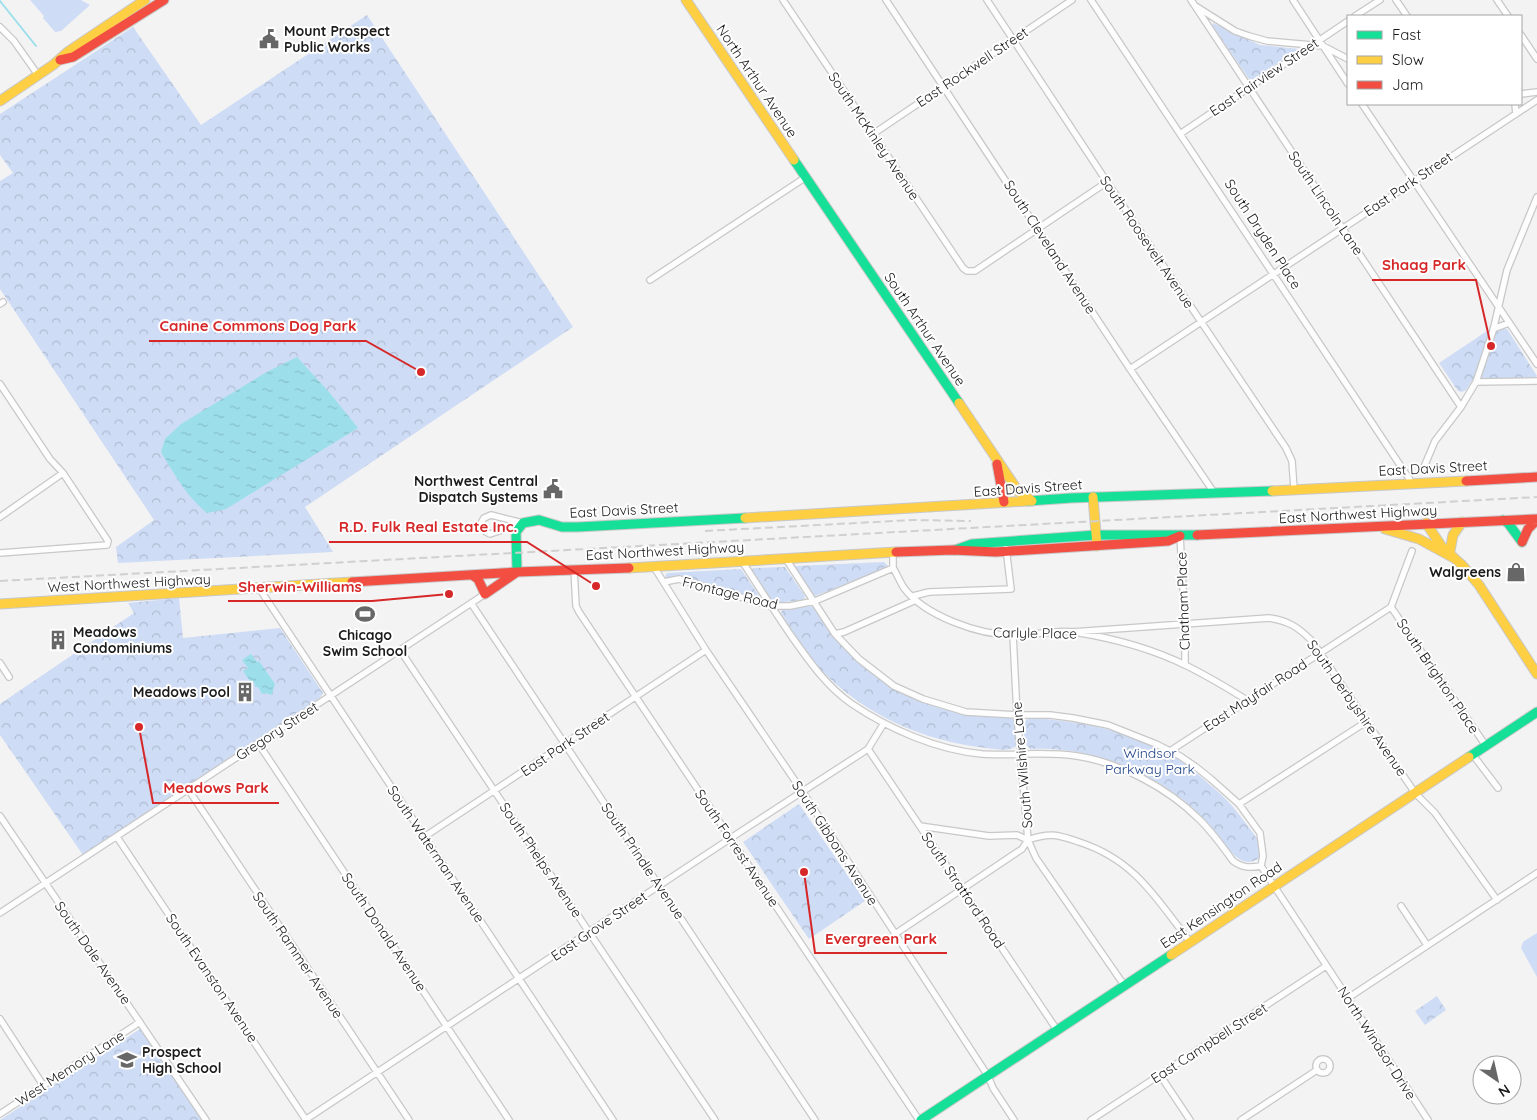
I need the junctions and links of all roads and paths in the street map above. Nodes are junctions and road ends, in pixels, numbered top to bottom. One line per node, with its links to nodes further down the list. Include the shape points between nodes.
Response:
1 (145, 0): 28 (main road)
2 (164, 0): 28 (main road, via 73,57)
3 (686, 0): 44 (main road, North Arthur Avenue)
4 (783, 0): 42 (street, South McKinley Avenue)
5 (886, 0): 33 (street, South Cleveland Avenue)
6 (987, 0): 22 (street, South Roosevelt Avenue)
7 (1072, 0): 22 (street, East Rockwell Street)
8 (1091, 0): 43 (street, South Dryden Place)
9 (1191, 0): 14 (street, South Lincoln Lane)
10 (1293, 0): 23 (street)
11 (1380, 0): 15 (street)
12 (1396, 0): 16 (street)
13 (1497, 0): 17 (street)
14 (1195, 6): 24 (street, via 1235,31 1267,42); 34 (street, South Lincoln Lane)
15 (1357, 15)
16 (1406, 15)
17 (1507, 15)
18 (1347, 22): 23 (street, East Fairview Street)
19 (0, 27): 20 (street)
20 (3, 34): 31 (street, via 14,41)
21 (1522, 36): 27 (street)
22 (1012, 40): 33 (street, East Rockwell Street); 46 (street, South Roosevelt Avenue)
23 (1319, 40): 24 (street, East Fairview Street); 25 (street)
24 (1312, 45): 25 (street); 34 (street, East Fairview Street)
25 (1323, 46): 26 (street); 30 (street)
26 (1347, 58)
27 (1537, 59)
28 (60, 60): 31 (main road)
29 (1347, 60): 30 (street)
30 (1338, 68): 32 (street)
31 (38, 75): 37 (main road)
32 (1347, 82)
33 (944, 86): 42 (street, East Rockwell Street); 49 (street, South Cleveland Avenue)
34 (1249, 87): 43 (street, East Fairview Street); 48 (street, South Lincoln Lane)
35 (1537, 92): 36 (street)
36 (1522, 94)
37 (0, 100)
38 (1537, 100): 41 (street, East Park Street)
39 (1363, 105): 45 (street)
40 (1515, 105): 41 (street)
41 (1516, 114): 45 (street, East Park Street)
42 (873, 134): 49 (street, South McKinley Avenue, via 967,271 975,270)
43 (1180, 134): 50 (street, South Dryden Place)
44 (806, 177): 51 (street); 62 (main road, South Arthur Avenue)
45 (1413, 181): 48 (street, East Park Street); 52 (street)
46 (1107, 182): 49 (street); 53 (street, South Roosevelt Avenue)
47 (1537, 197): 52 (street, via 1507,270)
48 (1343, 228): 50 (street, East Park Street); 61 (street, South Lincoln Lane)
49 (1038, 230): 57 (street, South Cleveland Avenue)
50 (1273, 275): 53 (street, East Park Street); 66 (street, South Dryden Place)
51 (650, 280)
52 (1499, 307): 54 (street); 55 (street)
53 (1201, 322): 57 (street, East Park Street); 67 (street, South Roosevelt Avenue, via 1286,448 1292,461)
54 (1509, 324): 55 (street); 56 (street)
55 (1494, 329): 58 (street)
56 (1537, 364)
57 (1130, 369): 68 (street, South Cleveland Avenue)
58 (1476, 382): 59 (street); 61 (street)
59 (1537, 382)
60 (0, 384): 64 (street, via 50,459)
61 (1461, 407): 63 (street, via 1435,441)
62 (996, 459): 70 (main road, via 1020,494); 71 (main road, South Arthur Avenue)
63 (1424, 467)
64 (63, 473): 72 (street); 87 (street, via 107,539 107,545)
65 (1537, 477): 66 (main road, East Davis Street)
66 (1412, 483): 67 (main road, East Davis Street)
67 (1294, 490): 68 (main road, East Davis Street)
68 (1215, 494): 69 (main road, East Davis Street)
69 (1093, 497): 70 (main road, East Davis Street); 79 (main road)
70 (1032, 501): 71 (main road, East Davis Street)
71 (1004, 502): 76 (main road, East Davis Street, via 578,527 562,527 539,520)
72 (0, 517)
73 (1537, 519): 74 (main road, East Northwest Highway); 74 (main road, via 1522,542)
74 (1503, 520): 75 (main road, East Northwest Highway)
75 (1462, 522): 77 (main road, East Northwest Highway); 88 (main road, via 1449,544)
76 (523, 523): 76 (street, East Davis Street, via 491,515 481,523 490,534); 94 (main road, via 516,532)
77 (1429, 523): 78 (main road, East Northwest Highway); 88 (main road, via 1442,547)
78 (1378, 527): 80 (main road, East Northwest Highway); 88 (main road, via 1419,539)
79 (1096, 535): 80 (main road, East Northwest Highway); 81 (main road, East Northwest Highway); 82 (main road)
80 (1180, 536): 82 (main road, East Northwest Highway, via 1168,540); 105 (street, Chatham Place)
81 (1006, 541): 83 (main road, East Northwest Highway, via 972,544); 84 (street)
82 (1097, 546): 84 (main road, East Northwest Highway)
83 (953, 550): 84 (main road, East Northwest Highway); 85 (main road, East Northwest Highway)
84 (1007, 551): 99 (street, via 1011,589 929,592)
85 (893, 552): 89 (main road, East Northwest Highway); 92 (street)
86 (1412, 552): 104 (street)
87 (0, 553)
88 (1452, 554): 114 (main road, via 1479,585)
89 (786, 559): 90 (main road, East Northwest Highway); 100 (street)
90 (742, 561): 91 (main road, East Northwest Highway); 103 (street)
91 (654, 567): 93 (main road, East Northwest Highway); 96 (street, South Gibbons Avenue)
92 (893, 568): 99 (street, Carlyle Place); 100 (street, Frontage Road)
93 (574, 569): 94 (main road, East Northwest Highway); 117 (street, South Forrest Avenue, via 576,606)
94 (517, 572): 95 (main road, East Northwest Highway); 98 (main road)
95 (472, 574): 97 (main road, East Northwest Highway); 98 (main road)
96 (664, 582): 103 (street, Frontage Road, via 679,579); 110 (street, South Gibbons Avenue)
97 (259, 588): 102 (main road, West Northwest Highway); 116 (street, South Waterman Avenue)
98 (485, 594): 101 (street, Gregory Street)
99 (914, 598): 107 (street); 108 (street, Carlyle Place, via 949,621 981,632)
100 (815, 601): 103 (street, Frontage Road); 107 (street)
101 (471, 603): 109 (street, Gregory Street); 124 (street, South Prindle Avenue)
102 (0, 604)
103 (770, 606): 122 (street, via 818,673 850,703)
104 (1391, 607): 111 (street, East Mayfair Road); 125 (street, South Brighton Place)
105 (1185, 623): 106 (street, South Derbyshire Avenue); 111 (street, South Derbyshire Avenue, via 1269,618 1288,622 1301,630); 113 (street, Chatham Place)
106 (1072, 632): 108 (street, Carlyle Place); 113 (street, Carlyle Place, via 1138,647)
107 (835, 634): 120 (street, via 859,660 894,686 966,712)
108 (1013, 635): 120 (street, South Wilshire Lane)
109 (400, 650): 116 (street, Gregory Street); 132 (street, South Phelps Avenue)
110 (706, 650): 117 (street, East Park Street); 133 (street, South Gibbons Avenue)
111 (1320, 652): 118 (street, East Mayfair Road); 121 (street, South Derbyshire Avenue)
112 (0, 663): 115 (street)
113 (1185, 665): 118 (street, Carlyle Place)
114 (1537, 674)
115 (9, 677)
116 (330, 696): 123 (street, Gregory Street); 139 (street, South Waterman Avenue)
117 (636, 697): 124 (street, East Park Street); 140 (street, South Forrest Avenue)
118 (1247, 700): 127 (street, East Mayfair Road)
119 (1537, 712): 125 (main road, East Kensington Road)
120 (1017, 715): 127 (street, via 1050,715 1108,725); 128 (street, South Wilshire Lane)
121 (1366, 722): 134 (street, South Derbyshire Avenue); 135 (street)
122 (884, 723): 126 (street, East Grove Street); 128 (street, via 946,747 981,754)
123 (258, 743): 131 (street, Gregory Street); 161 (street, South Donald Avenue)
124 (565, 744): 132 (street, East Park Street); 145 (street, South Prindle Avenue)
125 (1486, 746): 129 (main road, East Kensington Road)
126 (868, 749): 133 (street, East Grove Street); 137 (street, South Stratford Road)
127 (1170, 751): 135 (street, via 1211,778)
128 (1020, 754): 141 (street, South Wilshire Lane); 142 (street, via 1078,756 1144,780 1178,801 1200,820 1233,861 1250,868)
129 (1473, 755): 130 (street); 134 (main road, East Kensington Road)
130 (1498, 788)
131 (188, 789): 138 (street, Gregory Street); 164 (street, South Rammer Avenue)
132 (494, 790): 139 (street, East Park Street); 151 (street, South Phelps Avenue)
133 (802, 791): 140 (street, East Grove Street); 152 (street, South Gibbons Avenue)
134 (1415, 793): 146 (main road, East Kensington Road); 148 (street, South Derbyshire Avenue, via 1435,813)
135 (1239, 804): 142 (street, via 1260,833)
136 (0, 816): 144 (street, South Dale Avenue)
137 (920, 826): 141 (street, via 989,836 1017,835); 147 (street, South Stratford Road)
138 (117, 836): 144 (street, Gregory Street); 171 (street, South Evanston Avenue)
139 (424, 837): 156 (street, South Waterman Avenue)
140 (730, 838): 145 (street, East Grove Street); 177 (street, South Forrest Avenue)
141 (1028, 840): 147 (street, via 1022,849); 153 (street, via 1042,835 1059,836 1096,847 1119,860 1140,878); 157 (street, South Wilshire Lane, via 1036,858)
142 (1261, 866): 146 (street, North Windsor Drive)
143 (1537, 873): 148 (street)
144 (45, 884): 150 (street, Gregory Street); 160 (street, South Dale Avenue)
145 (659, 886): 151 (street, East Grove Street); 176 (street, South Prindle Avenue)
146 (1274, 886): 153 (main road, East Kensington Road); 155 (street, North Windsor Drive)
147 (963, 890): 152 (street); 162 (street, South Stratford Road)
148 (1497, 900): 154 (street)
149 (1401, 906): 154 (street)
150 (0, 913)
151 (590, 932): 156 (street, East Grove Street); 175 (street, South Phelps Avenue)
152 (895, 934): 166 (street, South Gibbons Avenue)
153 (1190, 942): 157 (main road, East Kensington Road)
154 (1428, 945): 158 (street)
155 (1326, 966): 158 (street, North Windsor Drive); 165 (street, East Campbell Street)
156 (519, 979): 161 (street, East Grove Street); 174 (street, South Waterman Avenue)
157 (1124, 986): 162 (main road, East Kensington Road)
158 (1348, 998): 182 (street, North Windsor Drive)
159 (0, 1019): 167 (street)
160 (140, 1022): 167 (street, West Memory Lane); 170 (street, South Dale Avenue)
161 (446, 1026): 164 (street, East Grove Street); 173 (street, South Donald Avenue)
162 (1057, 1030): 166 (main road, East Kensington Road)
163 (1317, 1070): 181 (street)
164 (376, 1072): 171 (street, East Grove Street); 172 (street, South Rammer Avenue)
165 (1160, 1075): 169 (street, East Campbell Street); 180 (street)
166 (988, 1076): 177 (main road, East Kensington Road); 178 (street, South Gibbons Avenue, via 992,1088)
167 (43, 1085): 168 (street, West Memory Lane)
168 (0, 1114)
169 (1099, 1118): 179 (street, East Campbell Street)
170 (206, 1120)
171 (306, 1120)
172 (409, 1120)
173 (509, 1120)
174 (613, 1120)
175 (715, 1120)
176 (815, 1120)
177 (920, 1120)
178 (1014, 1120)
179 (1091, 1120)
180 (1190, 1120)
181 (1241, 1120)
182 (1428, 1120)

